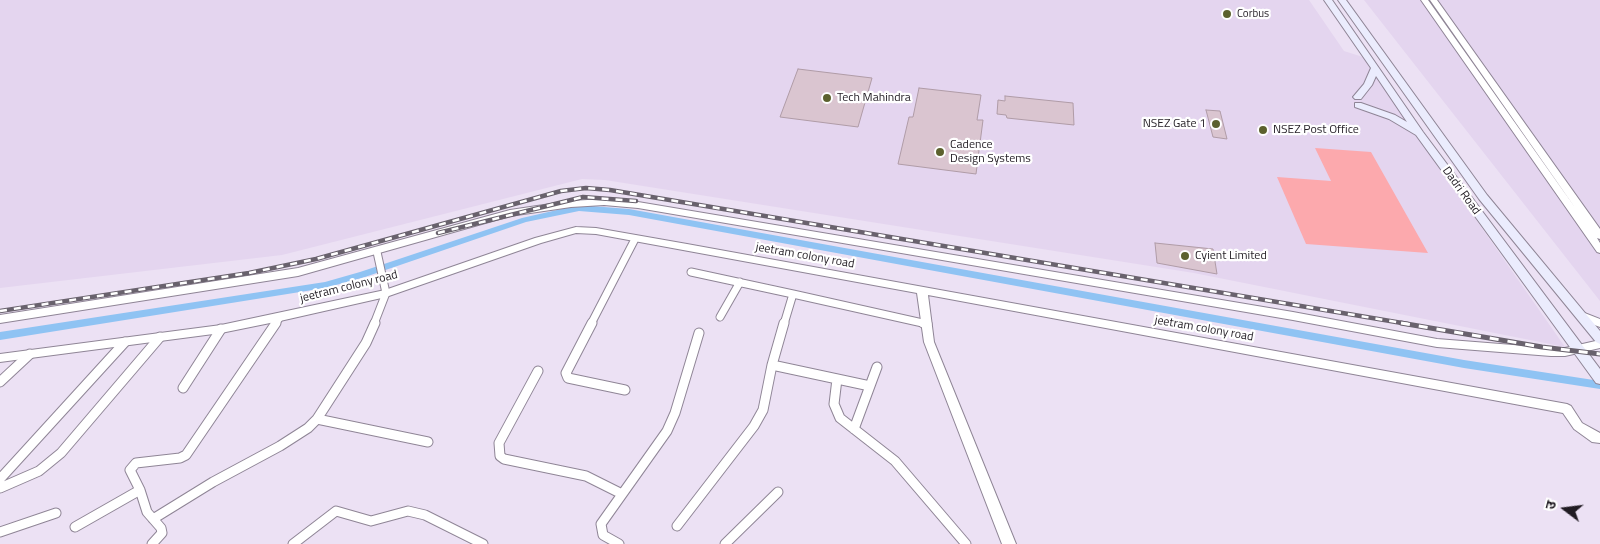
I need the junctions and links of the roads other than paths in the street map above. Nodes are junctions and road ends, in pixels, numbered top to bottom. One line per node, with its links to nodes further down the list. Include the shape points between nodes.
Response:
1 (1328, 0): 5 (main road, Dadri Road)
2 (1342, 0): 16 (main road, Dadri Road, via 1483,197)
3 (1424, 0): 9 (street)
4 (1433, 0): 7 (street)
5 (1375, 68): 6 (main road, Dadri Road); 6 (main road, via 1358,101)
6 (1420, 134): 28 (main road, Dadri Road)
7 (1600, 236)
8 (635, 239): 13 (street, jeetram colony road, via 576,230); 14 (street, jeetram colony road); 39 (street, via 566,373 573,380)
9 (1600, 250)
10 (378, 254): 13 (street); 19 (street, via 298,272); 28 (street, via 510,213 604,202 1437,342 1551,352)
11 (691, 272): 12 (street)
12 (740, 282): 15 (street); 18 (street)
13 (386, 288): 17 (street, jeetram colony road); 40 (street, via 366,343)
14 (922, 290): 21 (street); 42 (street, jeetram colony road, via 1567,408 1578,426)
15 (793, 294): 21 (street); 31 (street)
16 (1582, 316): 20 (street); 25 (main road, Dadri Road)
17 (280, 317): 22 (street, jeetram colony road); 46 (street, via 186,455 132,466 130,470)
18 (720, 317)
19 (0, 319)
20 (1600, 323)
21 (927, 324): 60 (street, via 929,342)
22 (221, 329): 24 (street, jeetram colony road); 38 (street)
23 (699, 333): 48 (street, via 667,431)
24 (160, 337): 26 (street, jeetram colony road); 45 (street, via 61,453 39,471)
25 (1600, 339)
26 (125, 342): 29 (street, jeetram colony road); 44 (street)
27 (1600, 344): 28 (street)
28 (1578, 349): 34 (main road, Dadri Road)
29 (30, 354): 30 (street, jeetram colony road); 36 (street)
30 (0, 358)
31 (772, 365): 35 (street); 51 (street, via 767,396 754,426)
32 (877, 367): 37 (street)
33 (538, 371): 48 (street, via 499,444 500,456 586,476)
34 (1598, 376)
35 (837, 379): 37 (street); 41 (street, via 835,411)
36 (0, 382)
37 (870, 386): 41 (street)
38 (183, 388)
39 (625, 390)
40 (317, 419): 43 (street); 50 (street, via 280,446)
41 (854, 429): 59 (street, via 895,461)
42 (1600, 438)
43 (428, 442)
44 (0, 479)
45 (0, 488)
46 (140, 490): 50 (street, via 147,512); 52 (street)
47 (778, 492): 58 (street)
48 (622, 494): 57 (street, via 601,524 604,535)
49 (56, 513): 53 (street)
50 (153, 519): 54 (street, via 162,533)
51 (677, 526)
52 (75, 528)
53 (0, 532)
54 (152, 544)
55 (293, 544): 56 (street, via 336,511 371,521 408,511 425,515)
56 (484, 544)
57 (620, 544)
58 (725, 544)
59 (966, 544)
60 (1009, 544)

